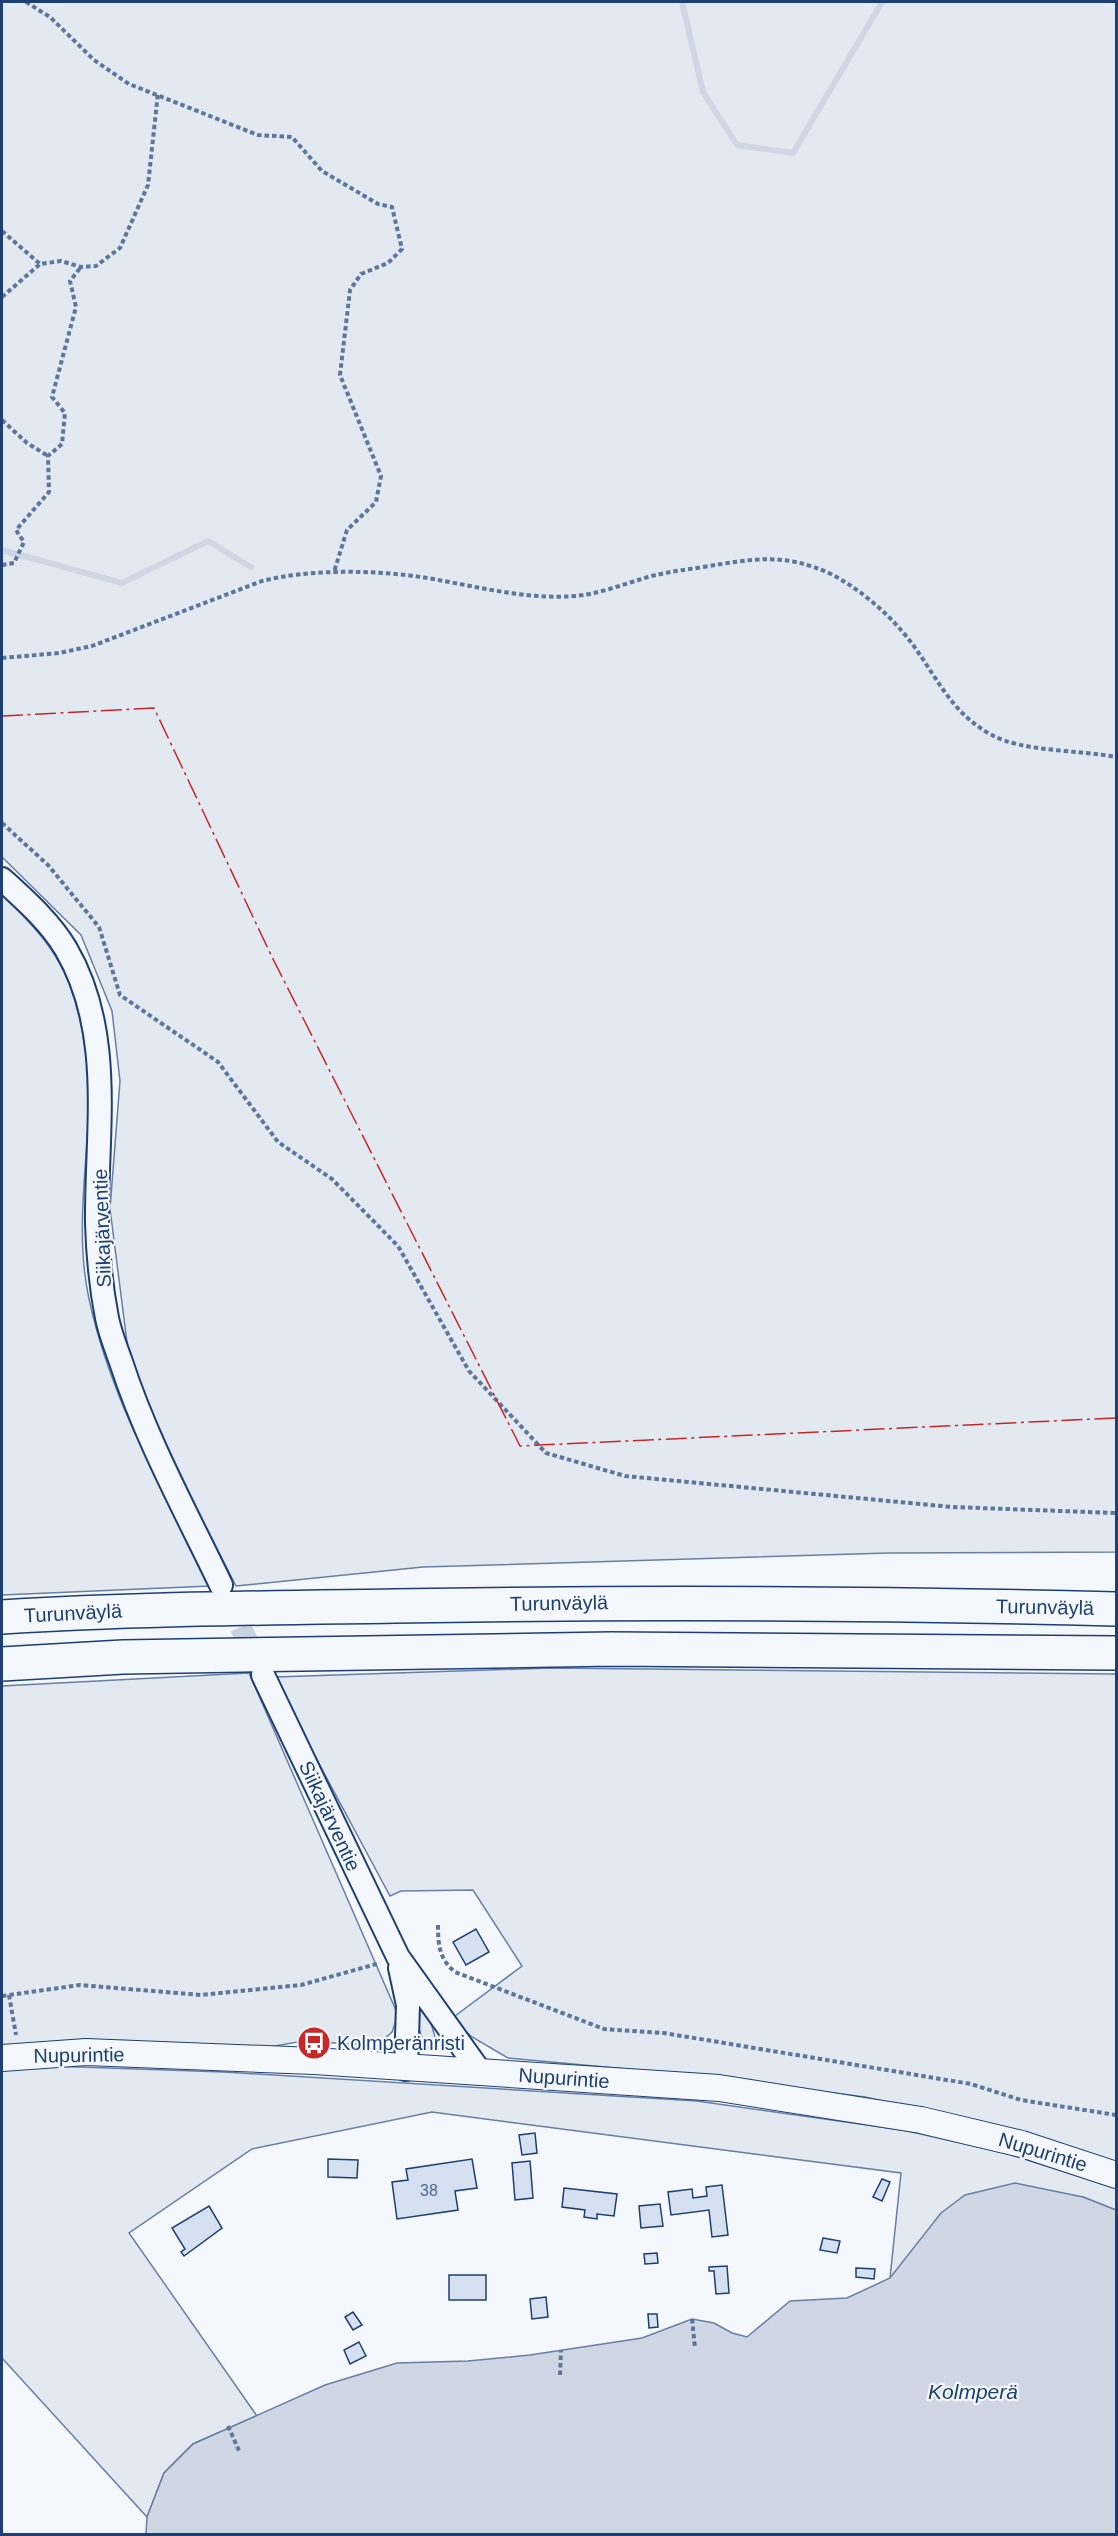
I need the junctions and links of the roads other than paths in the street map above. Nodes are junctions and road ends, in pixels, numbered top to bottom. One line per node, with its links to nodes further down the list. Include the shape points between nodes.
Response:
1 (2, 879): 2 (street, Siikajärventie, via 36,910 65,946 91,1008 100,1081 99,1268 108,1321 144,1423)
2 (221, 1585)
3 (1116, 1609): 4 (highway, Turunväylä, via 605,1602 125,1610)
4 (2, 1617)
5 (1116, 1653): 6 (highway, via 612,1648 123,1657)
6 (2, 1664)
7 (263, 1675): 8 (street, Siikajärventie)
8 (398, 1957): 10 (street, via 408,2005); 11 (street)
9 (11, 2057): 10 (main road, Nupurintie, via 86,2052 314,2061)
10 (406, 2069): 11 (main road, Nupurintie)
11 (481, 2073): 12 (main road, Nupurintie, via 719,2088 811,2101 921,2120 1022,2144)
12 (1116, 2175)

